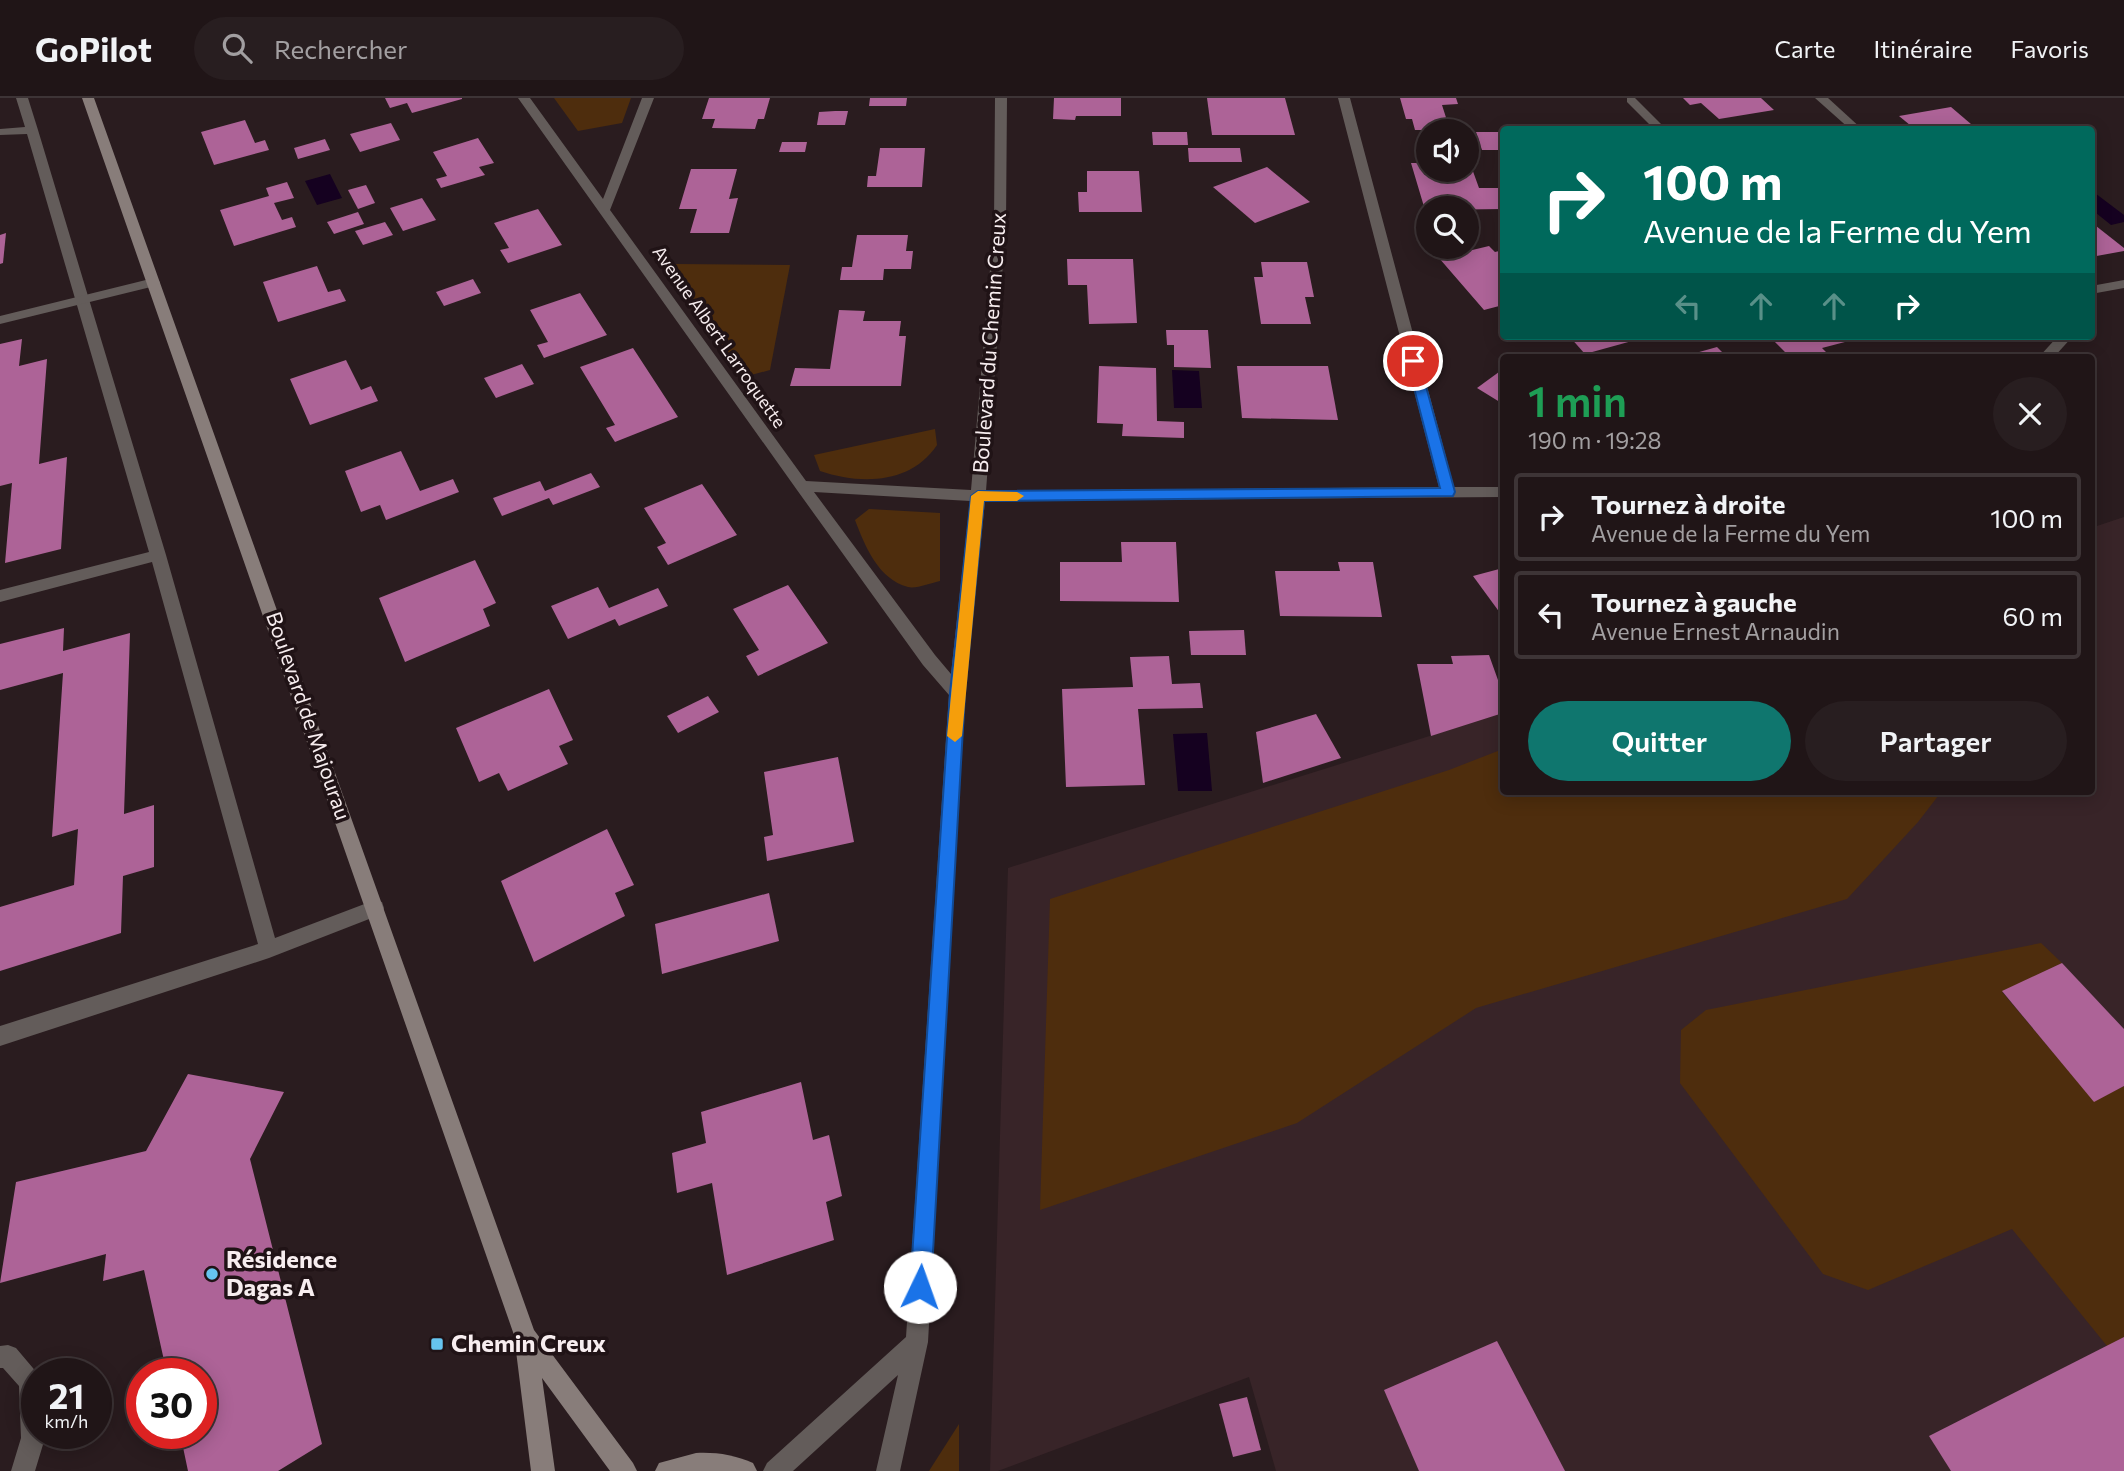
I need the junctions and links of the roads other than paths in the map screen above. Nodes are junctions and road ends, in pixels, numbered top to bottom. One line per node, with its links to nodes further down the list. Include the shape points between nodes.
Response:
1 (22, 98): 11 (street)
2 (89, 98): 14 (street, Boulevard de Majourau)
3 (524, 98): 13 (street, Avenue Albert Larroquette)
4 (648, 98): 13 (street)
5 (1001, 98): 24 (street, Boulevard du Chemin Creux, via 1000,223)
6 (1343, 98): 22 (street)
7 (1821, 98): 10 (street)
8 (1631, 100): 9 (street)
9 (1658, 126)
10 (1853, 126)
11 (32, 130): 12 (street); 17 (street)
12 (0, 132)
13 (605, 209): 21 (street, Avenue Albert Larroquette)
14 (154, 282): 17 (street); 28 (street, Boulevard de Majourau)
15 (2124, 284): 16 (street)
16 (2095, 289)
17 (83, 300): 18 (street); 25 (street)
18 (0, 320)
19 (2062, 340): 20 (street)
20 (2049, 354)
21 (802, 486): 24 (street); 27 (street, Avenue Albert Larroquette)
22 (1448, 492): 23 (street); 24 (street)
23 (1500, 492)
24 (978, 496): 27 (street, Boulevard du Chemin Creux)
25 (158, 555): 26 (street); 29 (street)
26 (0, 596)
27 (957, 693): 32 (street, Boulevard du Chemin Creux)
28 (375, 908): 29 (street); 31 (street, Boulevard de Majourau)
29 (269, 949): 30 (street)
30 (0, 1036)
31 (525, 1335): 35 (street, Boulevard de Majourau); 36 (street, Boulevard de Majourau)
32 (917, 1342): 39 (street); 40 (street, Boulevard du Chemin Creux)
33 (0, 1357): 34 (street, via 8,1356 30,1382 33,1438)
34 (23, 1471)
35 (543, 1471)
36 (625, 1471)
37 (667, 1471): 38 (street, via 724,1464)
38 (745, 1471)
39 (775, 1471)
40 (888, 1471)

